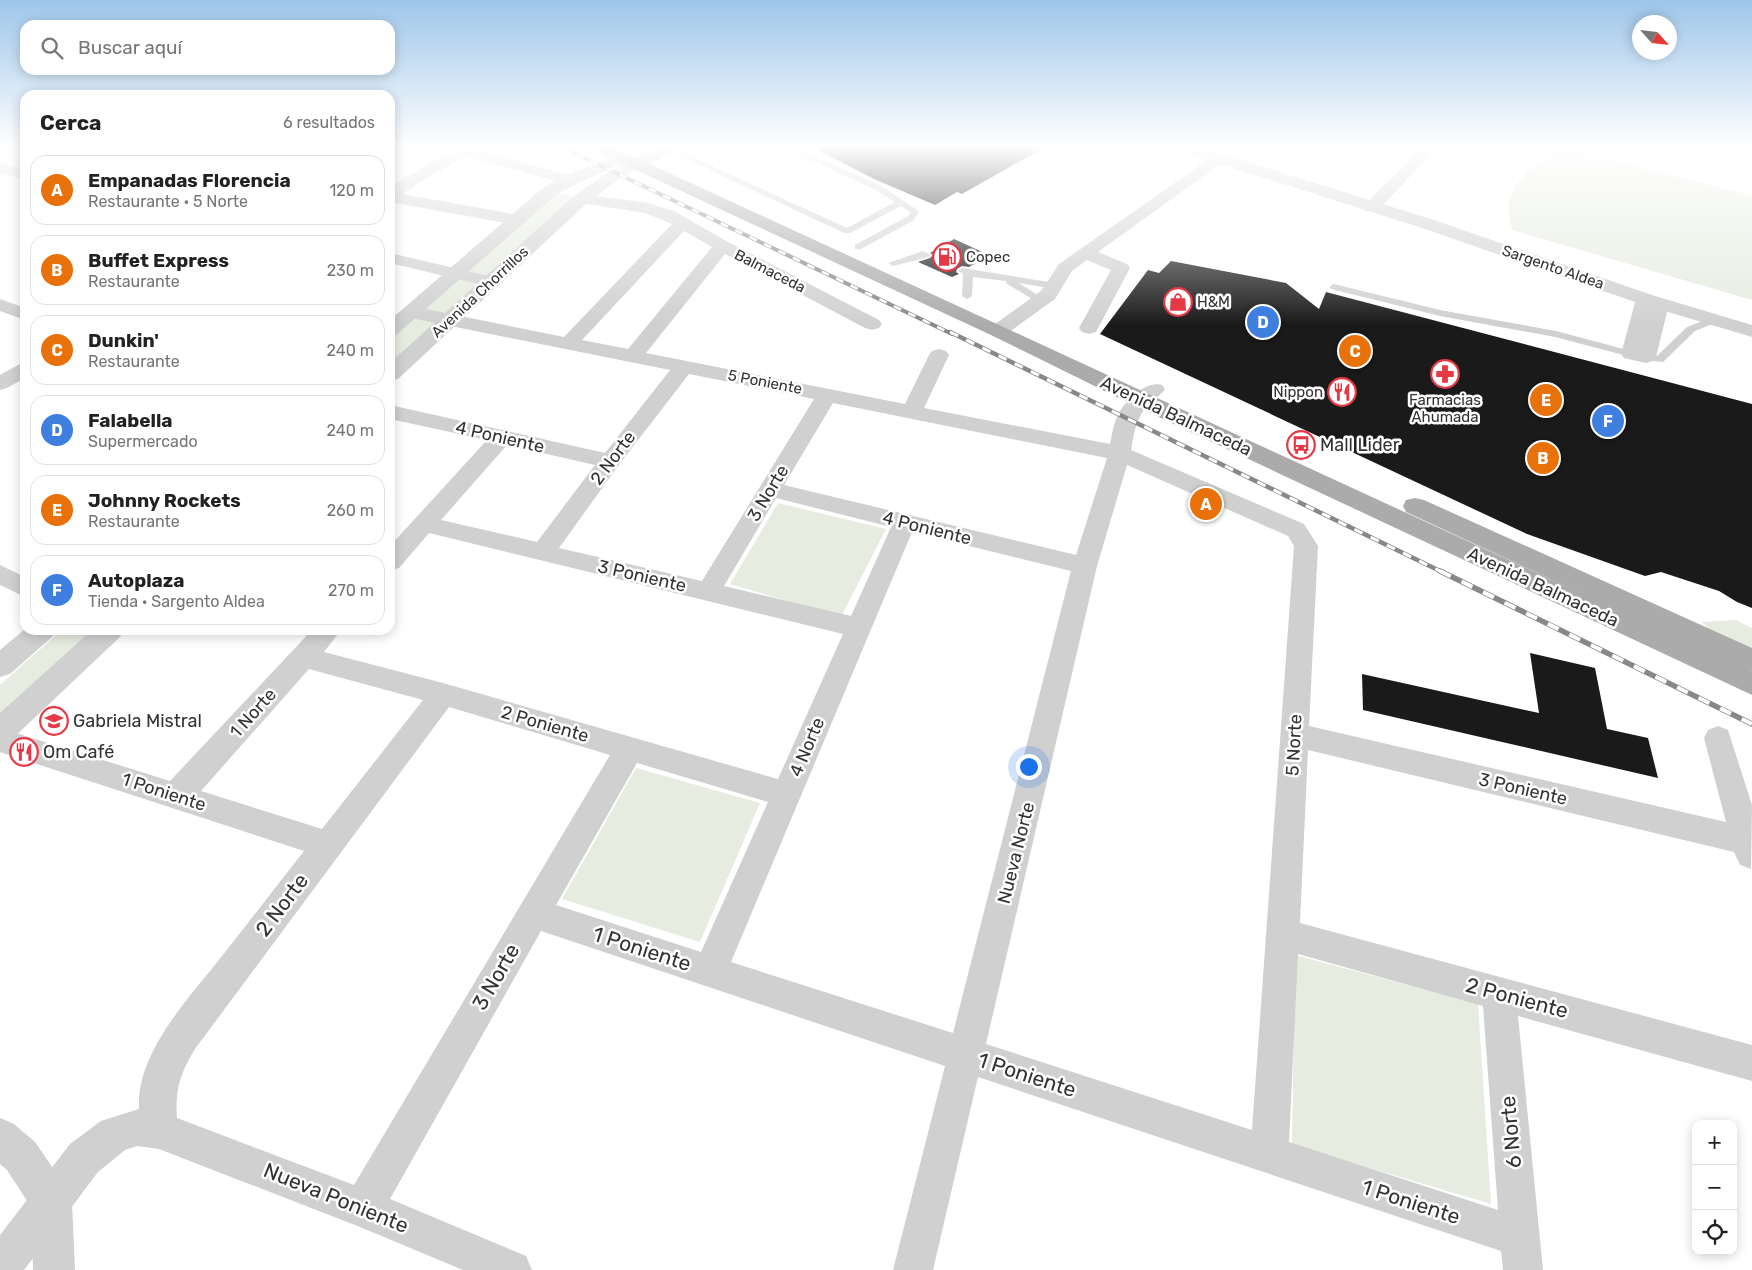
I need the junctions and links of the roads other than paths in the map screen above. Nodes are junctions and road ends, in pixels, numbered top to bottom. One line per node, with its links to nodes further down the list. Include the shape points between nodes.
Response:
1 (444, 206): 13 (street)
2 (533, 206): 13 (street, Avenida Chorrillos)
3 (573, 206): 23 (street, Avenida Chorrillos)
4 (635, 206): 14 (street, Balmaceda, via 668,215)
5 (756, 206): 35 (main road, Avenida Balmaceda)
6 (765, 206): 16 (main road, Avenida Balmaceda)
7 (793, 206): 8 (lane, via 847,231)
8 (894, 206)
9 (908, 206): 16 (lane, via 915,211 911,218)
10 (1151, 206): 17 (street)
11 (1366, 206): 12 (street, Sargento Aldea)
12 (1371, 208): 28 (street, Sargento Aldea)
13 (517, 220): 21 (street, Avenida Chorrillos)
14 (682, 224): 15 (street, Balmaceda); 39 (street)
15 (722, 246): 34 (street, Balmaceda); 42 (street)
16 (858, 247): 20 (main road, Avenida Balmaceda)
17 (1085, 253): 24 (street, via 1065,268); 37 (street, via 1121,268)
18 (926, 255): 20 (lane)
19 (395, 259): 21 (street)
20 (893, 262): 26 (main road, Avenida Balmaceda)
21 (456, 273): 23 (street); 31 (street, Avenida Chorrillos)
22 (1001, 277): 24 (lane); 26 (lane, via 965,272); 27 (lane)
23 (491, 282): 32 (street, Avenida Chorrillos)
24 (1055, 286): 27 (street)
25 (1334, 287): 41 (lane)
26 (967, 296): 35 (main road, Avenida Balmaceda)
27 (1041, 300): 35 (street)
28 (1652, 301): 33 (street, Sargento Aldea); 41 (street)
29 (0, 305): 30 (street)
30 (20, 312)
31 (411, 312): 32 (street, 5 Poniente); 36 (street, Avenida Chorrillos)
32 (451, 320): 39 (street, 5 Poniente); 44 (street, Avenida Chorrillos)
33 (1713, 320): 38 (street, Sargento Aldea); 41 (lane, via 1692,328 1659,360)
34 (872, 324)
35 (1006, 324): 47 (main road, Avenida Balmaceda)
36 (395, 326)
37 (1089, 328)
38 (1752, 331)
39 (569, 343): 42 (street, 5 Poniente)
40 (939, 355): 49 (street)
41 (1639, 355)
42 (633, 356): 43 (street, 5 Poniente)
43 (684, 366): 48 (street, 5 Poniente); 53 (street, 2 Norte)
44 (395, 370)
45 (20, 373): 46 (street)
46 (0, 384)
47 (1148, 394): 52 (street, Nueva Norte, via 1127,417); 68 (main road, Avenida Balmaceda); 70 (main road, Avenida Balmaceda)
48 (827, 395): 49 (street, 5 Poniente); 54 (street, 3 Norte)
49 (912, 411): 52 (street, 5 Poniente)
50 (395, 413): 51 (street, 4 Poniente)
51 (502, 437): 53 (street, 4 Poniente); 56 (street)
52 (1119, 453): 59 (street, Nueva Norte); 73 (street, 5 Norte, via 1296,530 1306,546)
53 (610, 461): 57 (street, 2 Norte)
54 (770, 489): 55 (street, 4 Poniente); 62 (street, 3 Norte)
55 (904, 522): 59 (street, 4 Poniente); 63 (street, 4 Norte)
56 (425, 524): 57 (street, 3 Poniente); 58 (street)
57 (543, 552): 62 (street, 3 Poniente)
58 (395, 557)
59 (1085, 566): 85 (street, Nueva Norte)
60 (0, 574): 61 (street)
61 (20, 585)
62 (708, 592): 63 (street, 3 Poniente)
63 (858, 628): 77 (street, 4 Norte)
64 (36, 635): 69 (street)
65 (105, 635): 72 (street)
66 (324, 635): 67 (street, 1 Norte)
67 (304, 657): 71 (street, 2 Poniente); 78 (street, 1 Norte)
68 (1752, 660)
69 (0, 666)
70 (1752, 684)
71 (443, 694): 76 (street, 2 Poniente); 79 (street, 2 Norte)
72 (0, 732)
73 (1295, 735): 80 (street, 3 Poniente); 82 (street, 5 Norte)
74 (1718, 738): 80 (street)
75 (0, 740): 78 (street, 1 Poniente)
76 (630, 748): 77 (street, 2 Poniente); 81 (street, 3 Norte)
77 (786, 794): 83 (street, 4 Norte)
78 (175, 795): 79 (street, 1 Poniente)
79 (328, 845): 87 (street, 2 Norte, via 182,1036 165,1066 157,1096)
80 (1750, 847)
81 (533, 912): 83 (street, 1 Poniente); 91 (street, 3 Norte)
82 (1282, 934): 84 (street, 2 Poniente); 89 (street, 5 Norte)
83 (710, 971): 85 (street, 1 Poniente)
84 (1499, 993): 86 (street, 2 Poniente); 92 (street, 6 Norte)
85 (967, 1055): 89 (street, 1 Poniente); 96 (street, Nueva Norte)
86 (1752, 1063)
87 (159, 1130): 90 (street, Nueva Poniente, via 137,1127 114,1134 84,1158); 91 (street, Nueva Poniente)
88 (0, 1138): 90 (street, via 21,1156)
89 (1269, 1155): 92 (street, 1 Poniente)
90 (51, 1202): 93 (street, Nueva Poniente); 94 (street)
91 (363, 1208): 95 (street, Nueva Poniente)
92 (1522, 1254)
93 (0, 1268)
94 (54, 1270)
95 (512, 1270)
96 (913, 1270)

